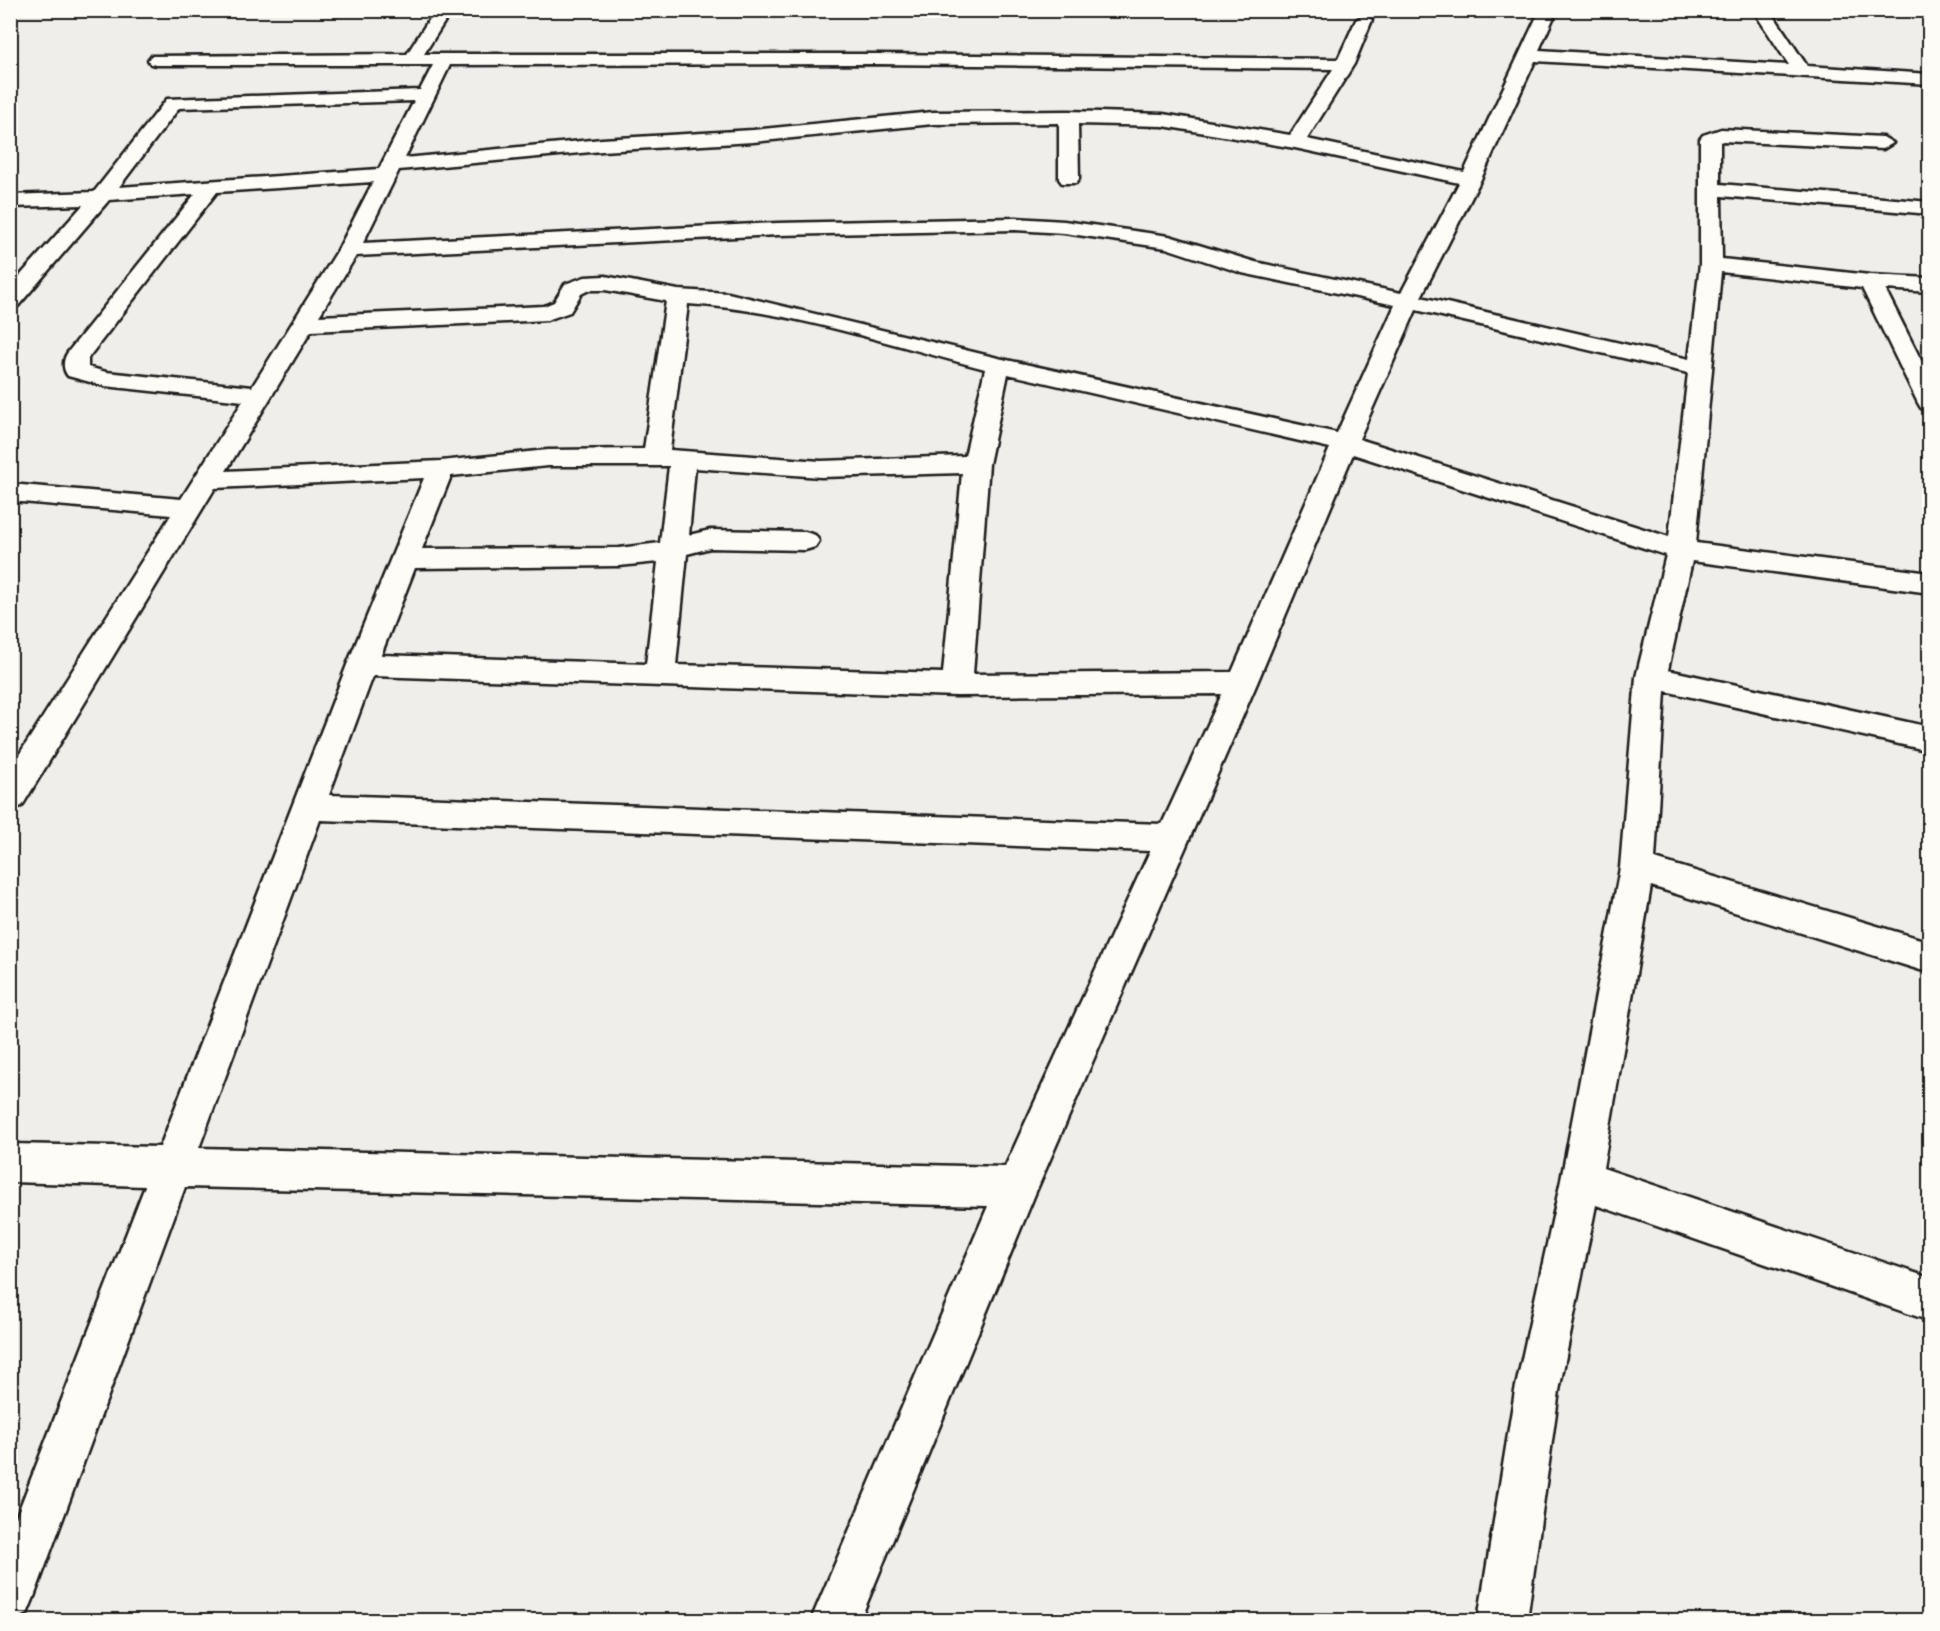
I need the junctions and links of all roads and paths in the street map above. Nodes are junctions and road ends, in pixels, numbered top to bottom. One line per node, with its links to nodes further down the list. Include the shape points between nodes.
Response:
1 (444, 10): 6 (street)
2 (1549, 10): 5 (street)
3 (1761, 10): 10 (street)
4 (1364, 20): 9 (street)
5 (1529, 55): 10 (street); 18 (street)
6 (413, 58): 7 (street); 8 (street)
7 (445, 58): 9 (street); 12 (street)
8 (157, 60)
9 (1345, 64): 14 (street)
10 (1802, 72): 11 (street)
11 (1929, 79)
12 (426, 95): 16 (street); 21 (street, via 174,103)
13 (1068, 117): 14 (street, via 1163,120); 16 (street, via 933,118 850,124 753,136 602,145); 17 (street)
14 (1295, 142): 18 (street)
15 (1883, 143): 20 (street, via 1714,136 1710,139)
16 (388, 170): 19 (street); 24 (street)
17 (1069, 179)
18 (1471, 179): 30 (street)
19 (211, 187): 21 (street); 34 (street, via 76,357 76,371 105,379)
20 (1710, 189): 23 (street); 25 (street)
21 (101, 196): 22 (street); 29 (street)
22 (10, 201)
23 (1929, 208)
24 (350, 250): 30 (street, via 766,230 1015,224 1169,242 1250,268); 31 (street)
25 (1712, 264): 26 (street); 33 (street)
26 (1870, 282): 27 (street); 35 (street)
27 (1929, 285)
28 (678, 297): 31 (street, via 597,282 573,289 562,306 547,313); 32 (street, via 728,300 795,314); 37 (street)
29 (10, 301)
30 (1408, 301): 33 (street); 36 (street)
31 (302, 324): 34 (street)
32 (998, 365): 36 (street); 38 (street)
33 (1699, 368): 45 (street)
34 (258, 395): 40 (street)
35 (1929, 403)
36 (1345, 443): 45 (street); 51 (street)
37 (670, 458): 38 (street, via 821,469); 39 (street, via 548,458); 44 (street)
38 (976, 464): 52 (street)
39 (441, 469): 40 (street); 46 (street)
40 (206, 480): 42 (street)
41 (10, 492): 42 (street)
42 (189, 508): 54 (street)
43 (805, 541): 44 (street, via 711,538)
44 (672, 549): 46 (street, via 619,557); 49 (street)
45 (1681, 550): 47 (street); 50 (street)
46 (405, 559): 48 (street)
47 (1929, 583)
48 (362, 665): 49 (street); 56 (street)
49 (660, 675): 52 (street)
50 (1651, 677): 53 (street); 58 (street)
51 (1242, 683): 52 (street); 57 (street)
52 (957, 685)
53 (1929, 739)
54 (24, 754): 55 (street)
55 (10, 797)
56 (309, 807): 57 (street); 61 (street)
57 (1173, 838): 63 (street)
58 (1636, 868): 59 (street); 62 (street)
59 (1929, 958)
60 (10, 1162): 61 (street)
61 (175, 1166): 63 (street); 65 (street)
62 (1581, 1180): 64 (street); 67 (street, via 1537,1390)
63 (1017, 1187): 66 (street)
64 (1929, 1300)
65 (10, 1597)
66 (836, 1620)
67 (1502, 1620)

